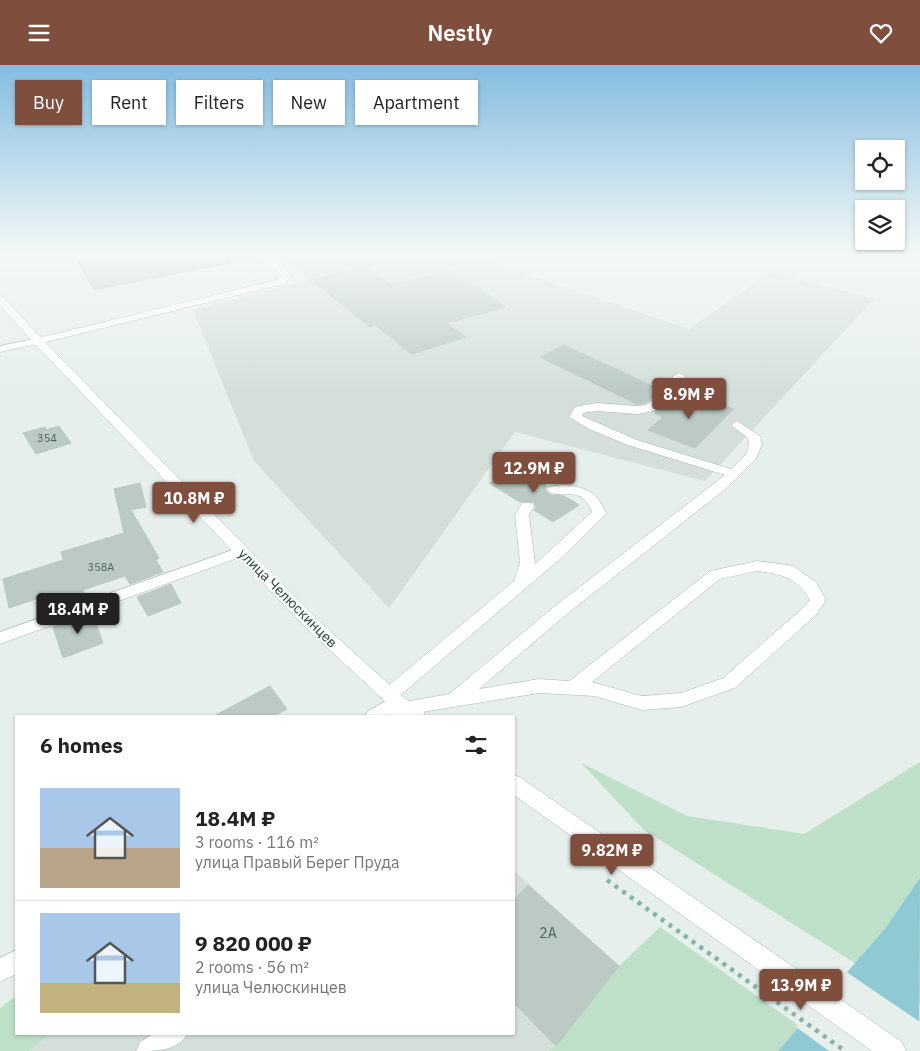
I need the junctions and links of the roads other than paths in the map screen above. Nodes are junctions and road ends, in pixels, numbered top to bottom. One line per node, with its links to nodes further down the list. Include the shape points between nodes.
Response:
1 (0, 299): 3 (main road, улица Челюскинцев)
2 (210, 299): 3 (main road)
3 (38, 341): 4 (main road); 10 (main road, улица Челюскинцев)
4 (0, 349)
5 (680, 376): 7 (main road, via 676,389 650,408 596,407 578,410 576,417 662,452)
6 (737, 425): 7 (main road, via 754,436 756,444 750,459)
7 (734, 474): 14 (main road)
8 (554, 490): 11 (main road, via 578,491 594,501 598,513)
9 (527, 506): 11 (main road, via 522,515 528,562)
10 (242, 552): 12 (main road); 15 (main road, улица Челюскинцев, via 310,622)
11 (521, 583): 15 (main road)
12 (0, 638)
13 (572, 687): 13 (main road, via 715,575 757,567 788,570 810,586 818,600 810,611 729,683 681,700 642,703 594,689); 14 (main road, via 539,686)
14 (455, 699): 15 (main road)
15 (401, 707): 16 (main road)
16 (377, 715)
17 (515, 785): 22 (main road)
18 (15, 962): 19 (main road)
19 (0, 970)
20 (173, 1035): 21 (main road)
21 (149, 1051)
22 (893, 1051)

